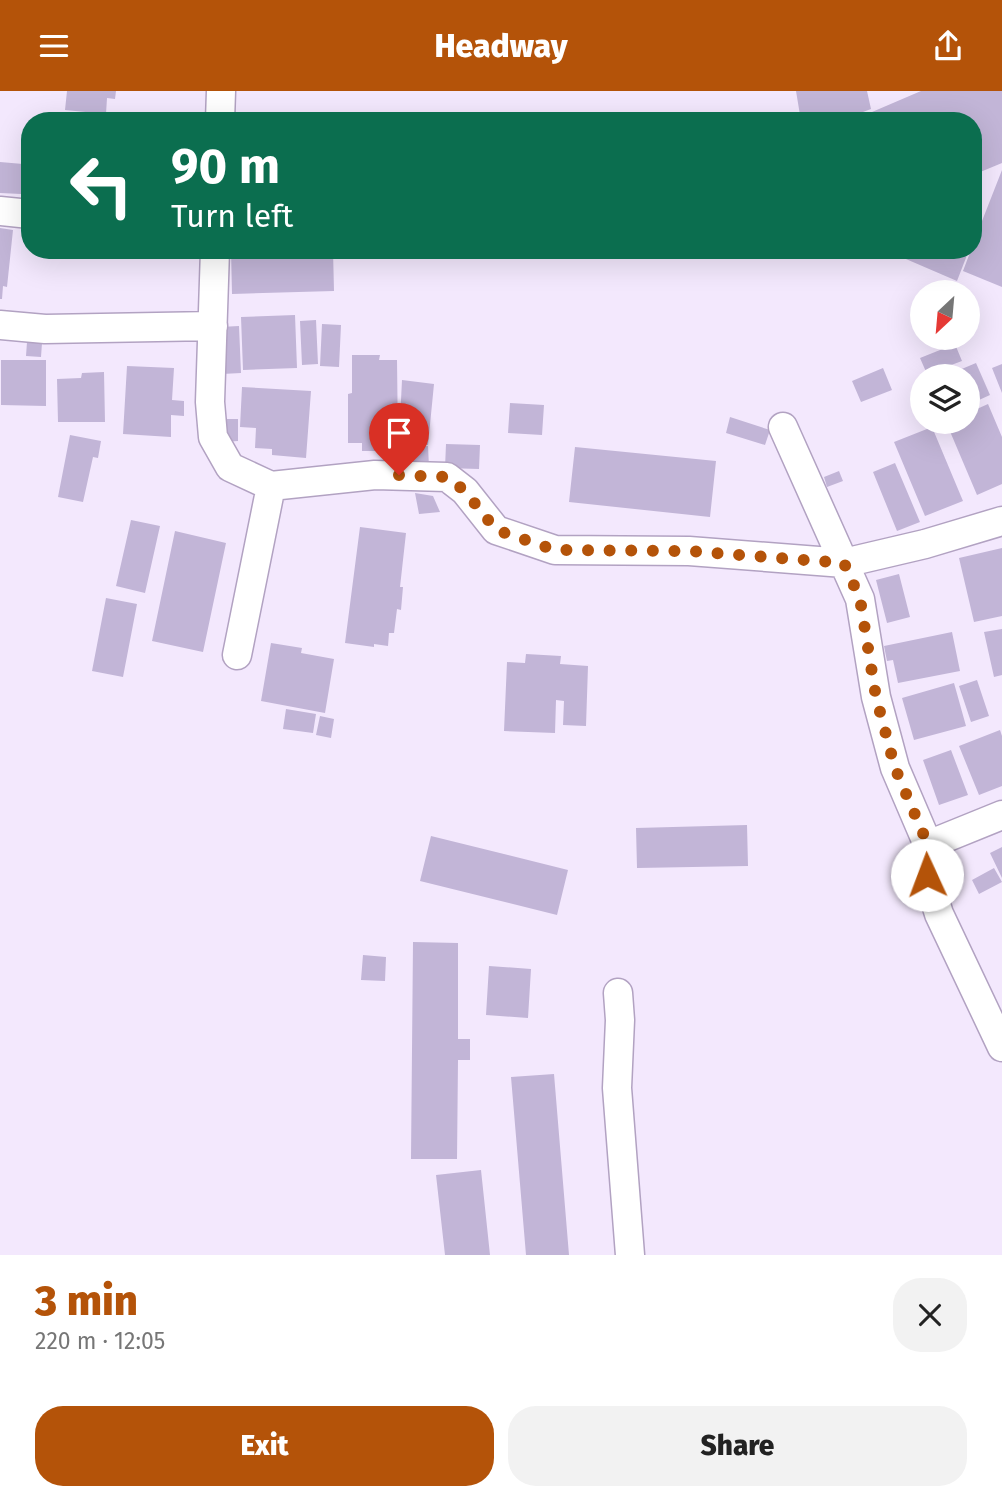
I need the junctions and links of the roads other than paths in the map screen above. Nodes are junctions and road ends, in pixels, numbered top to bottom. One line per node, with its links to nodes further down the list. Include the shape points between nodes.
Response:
1 (221, 91): 2 (street)
2 (220, 112)
3 (0, 211): 4 (street)
4 (21, 213)
5 (215, 259): 7 (street)
6 (0, 325): 7 (street, via 45,329)
7 (213, 326): 9 (street, via 213,437 230,467)
8 (783, 427): 11 (street)
9 (271, 486): 11 (street, via 375,475 447,477 465,491 496,530 555,550 689,551); 12 (street)
10 (1002, 521): 11 (street)
11 (844, 563): 14 (street, via 860,599 876,697 895,768)
12 (237, 655)
13 (1002, 815): 14 (street)
14 (928, 845): 16 (street, via 927,875 939,914)
15 (618, 993): 17 (street, via 617,1088)
16 (1002, 1047)
17 (630, 1255)

